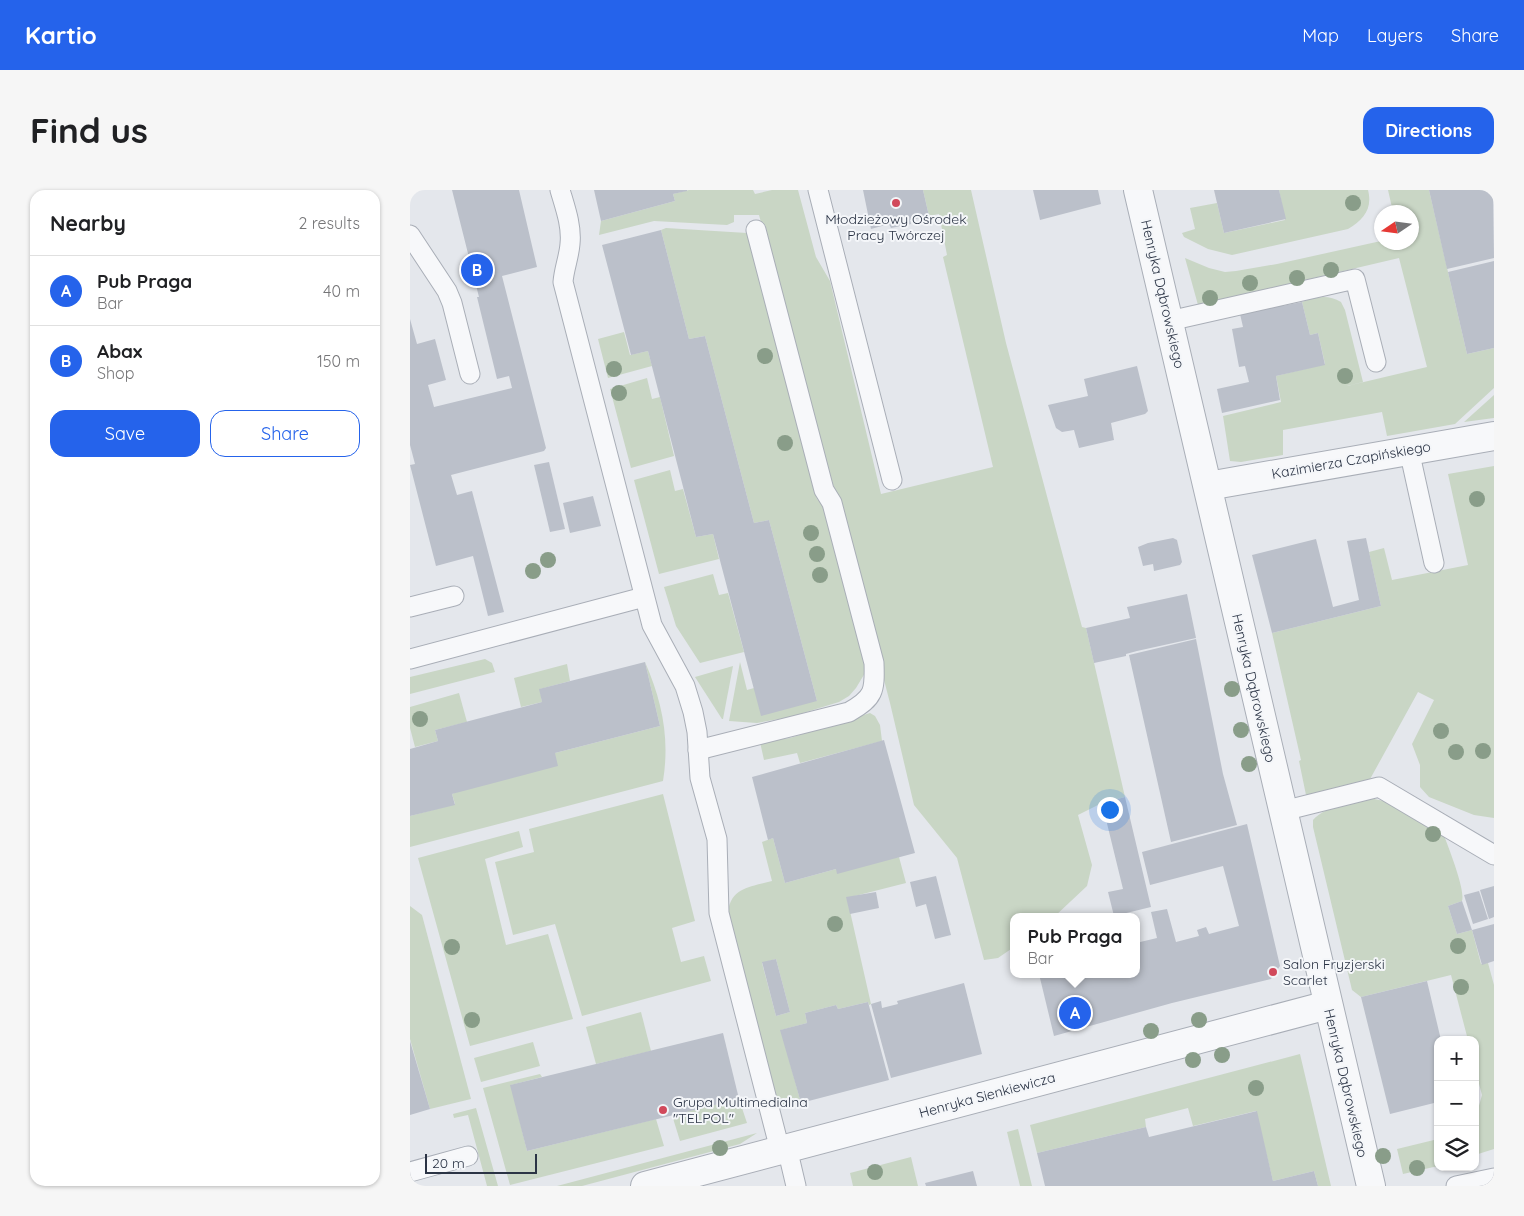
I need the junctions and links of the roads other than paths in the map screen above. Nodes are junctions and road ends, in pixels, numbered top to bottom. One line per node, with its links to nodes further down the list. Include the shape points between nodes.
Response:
1 (560, 190): 15 (lane, via 570,234 564,282)
2 (818, 190): 11 (lane)
3 (1138, 190): 6 (street, Henryka Dąbrowskiego)
4 (756, 230): 18 (lane, via 824,490 832,503 874,663 875,685 865,702 849,712)
5 (410, 235): 8 (lane, via 447,291)
6 (1169, 322): 7 (lane, via 1355,279); 12 (street, Henryka Dąbrowskiego)
7 (1376, 362)
8 (470, 374)
9 (1494, 436): 10 (street, Kazimierza Czapińskiego)
10 (1409, 450): 12 (street, Kazimierza Czapińskiego); 13 (lane)
11 (892, 480)
12 (1208, 486): 19 (street, Henryka Dąbrowskiego)
13 (1434, 563)
14 (454, 596): 16 (lane)
15 (644, 597): 17 (lane); 18 (lane, via 652,625 685,686 694,712)
16 (410, 607)
17 (410, 659)
18 (698, 750): 22 (lane, via 700,778 717,839 719,913)
19 (1283, 811): 20 (lane, via 1379,787); 21 (street, Henryka Dąbrowskiego)
20 (1494, 855)
21 (1328, 1006): 22 (street, Henryka Sienkiewicza); 28 (street, Henryka Dąbrowskiego)
22 (783, 1149): 26 (street, Henryka Sienkiewicza); 27 (lane)
23 (468, 1156): 24 (lane)
24 (410, 1172)
25 (1494, 1178): 29 (lane)
26 (645, 1186)
27 (796, 1186)
28 (1371, 1186)
29 (1456, 1186)

